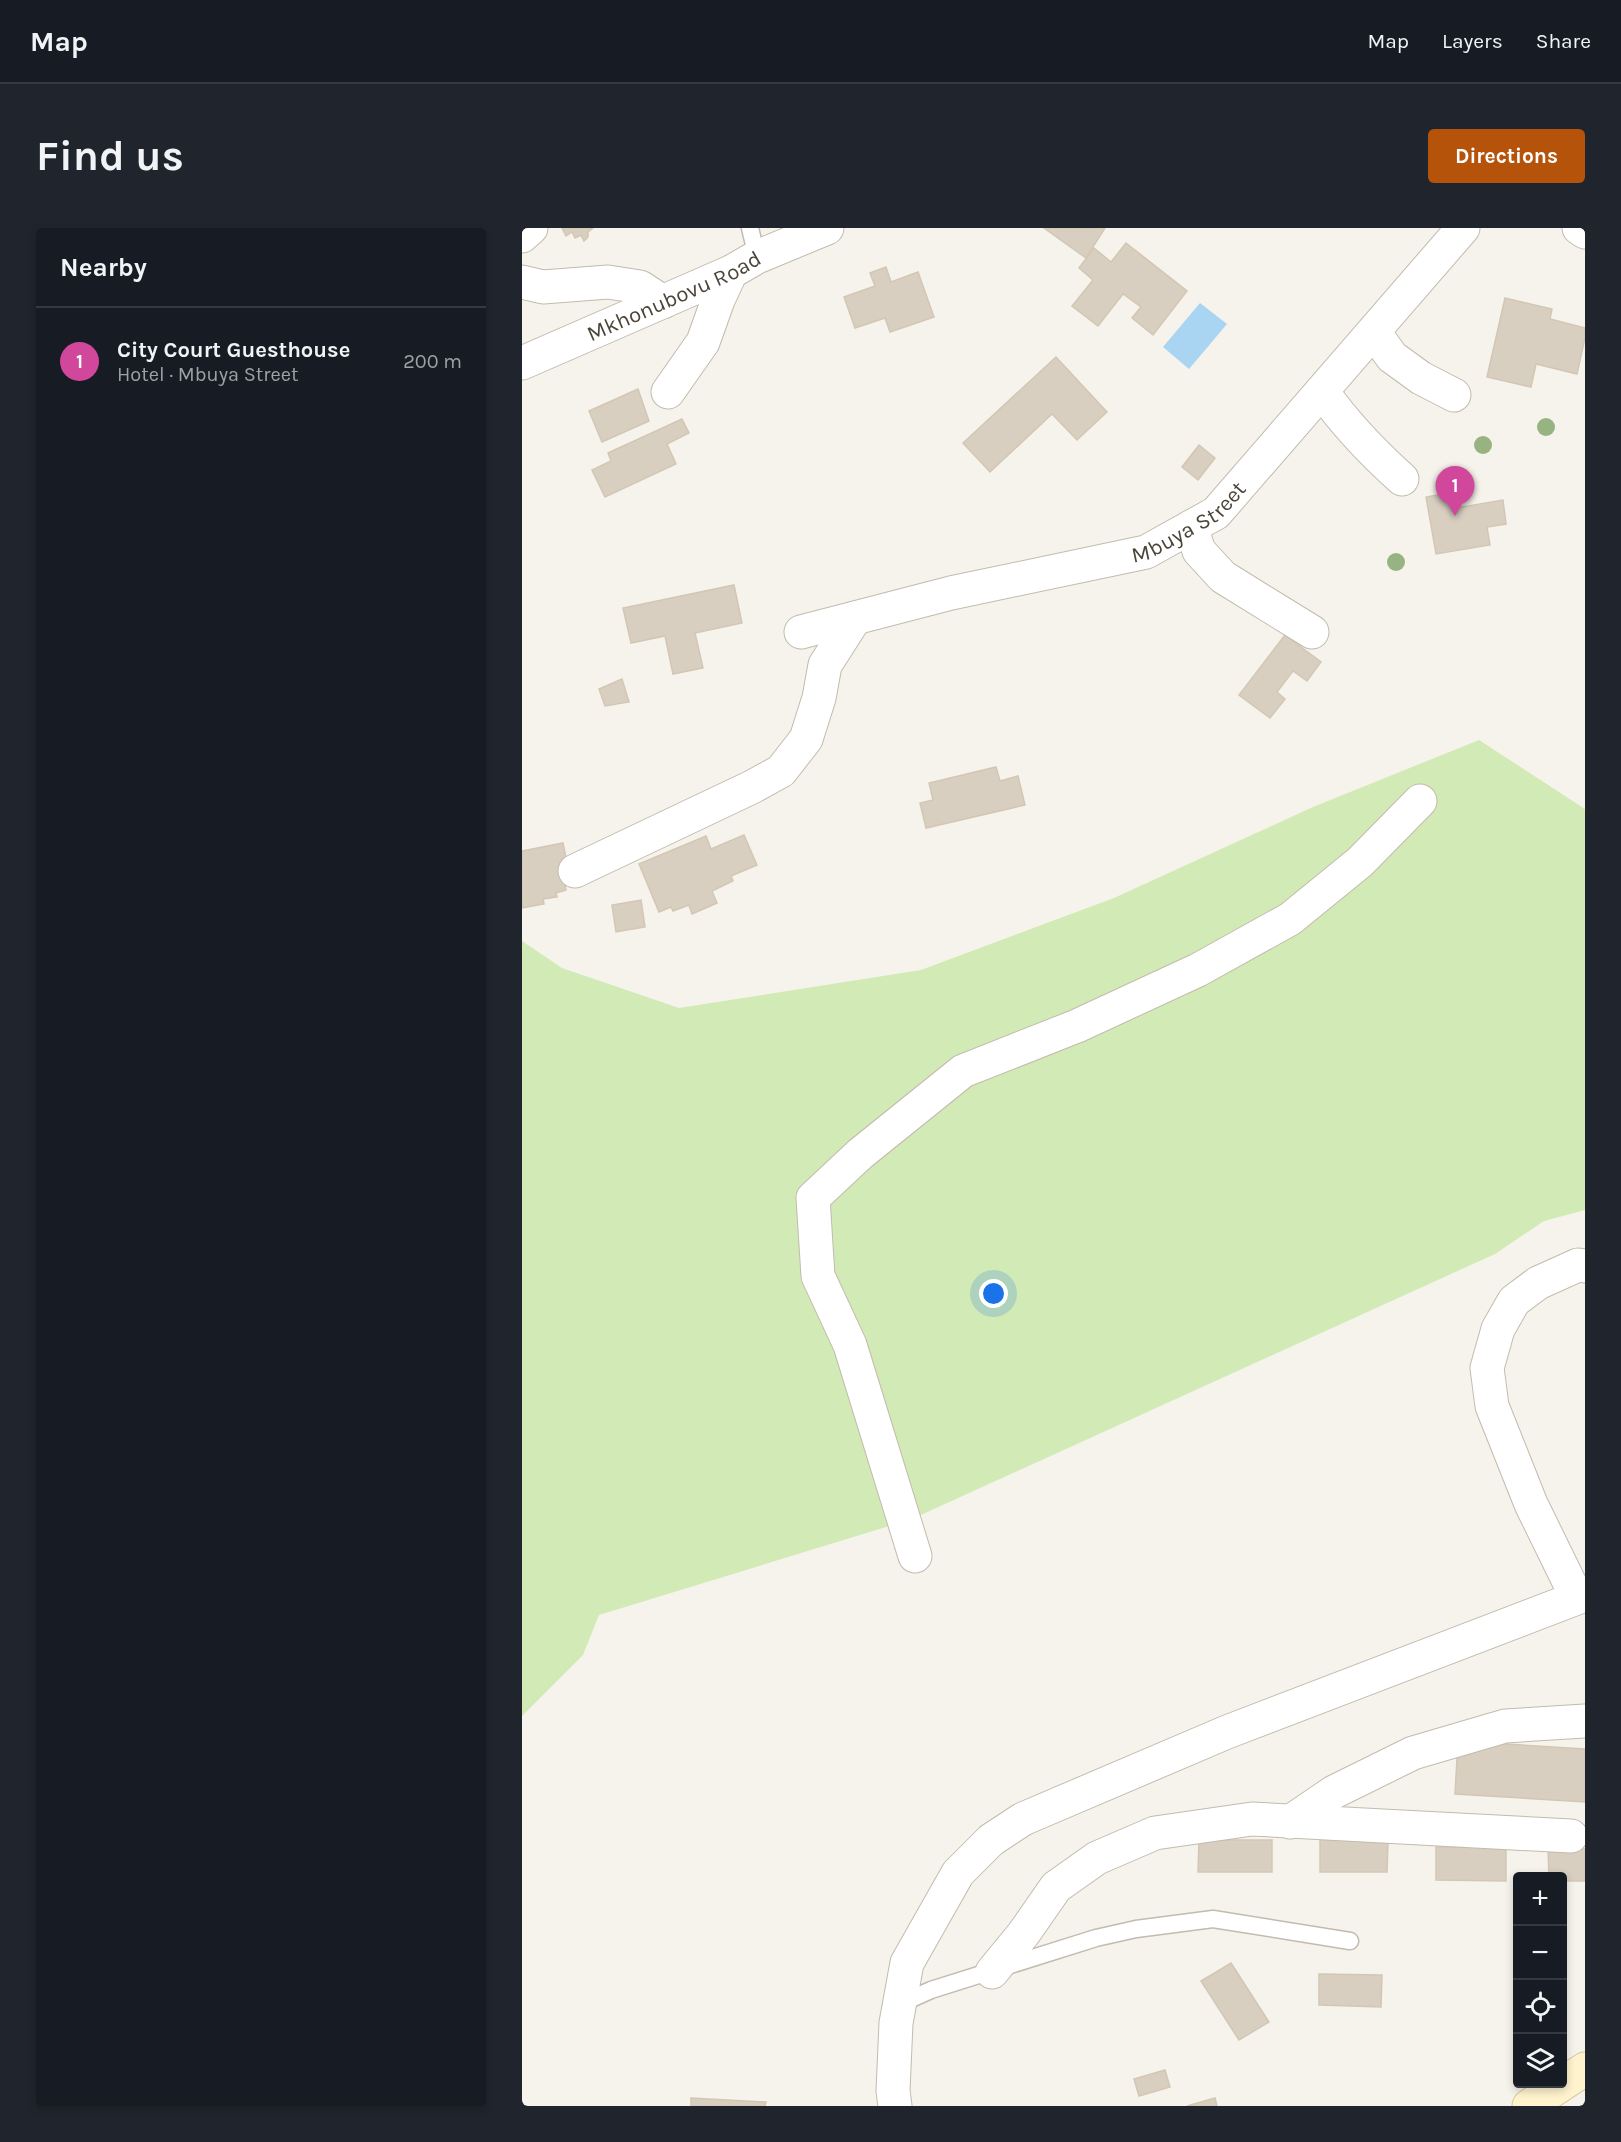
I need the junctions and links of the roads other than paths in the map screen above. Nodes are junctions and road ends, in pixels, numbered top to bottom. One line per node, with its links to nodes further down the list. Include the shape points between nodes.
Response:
1 (531, 228): 6 (street)
2 (827, 228): 7 (street, Mkhonubovu Road)
3 (1463, 228): 10 (street, Mbuya Street)
4 (1579, 228): 5 (street)
5 (1585, 232)
6 (522, 236)
7 (746, 252): 9 (street, Mkhonubovu Road); 13 (street, via 718,300 703,342)
8 (522, 282): 9 (street, via 543,287 608,282 640,287)
9 (663, 302): 11 (street, Mkhonubovu Road)
10 (1374, 332): 12 (street, Mbuya Street); 14 (street, via 1392,357 1421,378)
11 (522, 363)
12 (1322, 391): 15 (street, via 1340,417); 16 (street, Mbuya Street, via 1216,513)
13 (669, 392)
14 (1454, 394)
15 (1402, 479)
16 (1191, 527): 17 (street, Mbuya Street, via 1146,552 951,593); 19 (street, via 1199,550 1223,577)
17 (855, 618): 18 (street, Mbuya Street); 21 (street, via 825,665 806,739 781,771)
18 (801, 632)
19 (1312, 632)
20 (1420, 801): 23 (street, via 1360,861 1290,919 1198,970 1077,1026 963,1071 860,1154 813,1198 818,1276 850,1346)
21 (575, 871)
22 (1585, 1266): 24 (street, via 1578,1265 1538,1283 1514,1301 1498,1329 1487,1368 1492,1406 1531,1504)
23 (915, 1556)
24 (1581, 1596): 30 (street, via 1243,1726 1023,1818 991,1840 958,1873 907,1963)
25 (1585, 1721): 26 (street, via 1505,1726 1413,1754 1334,1792)
26 (1290, 1822): 27 (street); 29 (street, via 1252,1819 1155,1833 1097,1858 1056,1887)
27 (1571, 1836)
28 (1350, 1941): 29 (lane, via 1213,1919 1096,1938)
29 (992, 1972): 30 (lane, via 931,1990)
30 (900, 2004): 32 (street, via 896,2023)
31 (1585, 2068): 33 (main road)
32 (895, 2106)
33 (1529, 2106)

